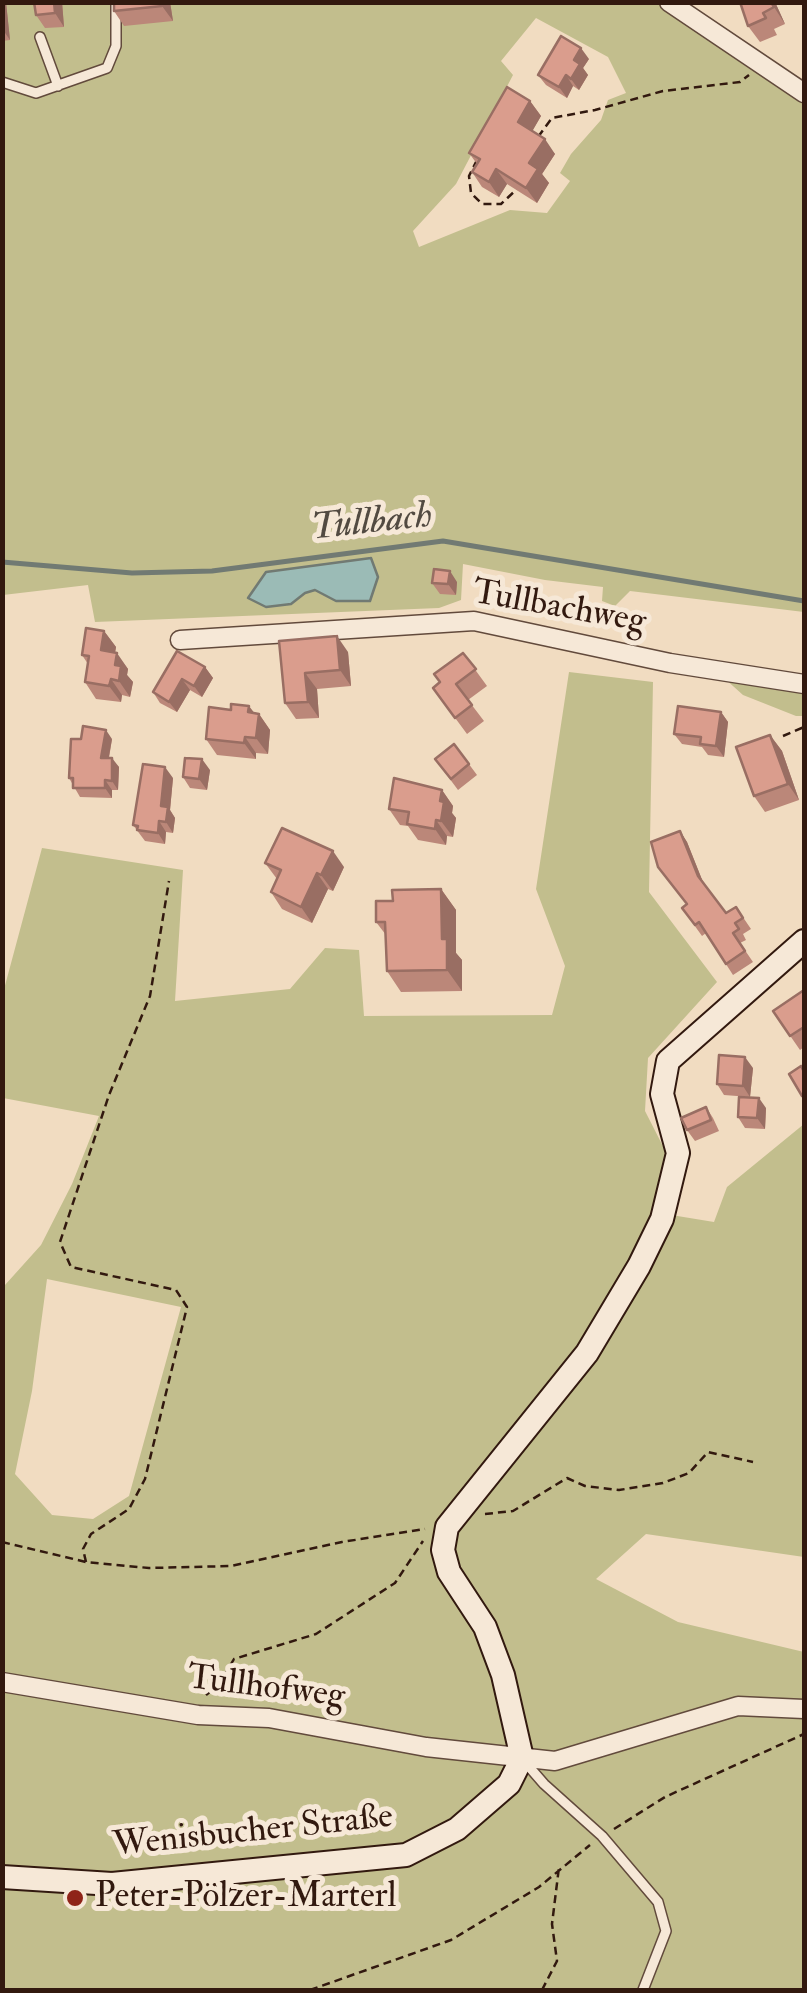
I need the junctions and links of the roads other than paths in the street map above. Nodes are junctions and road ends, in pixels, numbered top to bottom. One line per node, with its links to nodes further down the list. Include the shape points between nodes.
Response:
1 (116, 2): 5 (lane, via 111,63)
2 (669, 2): 6 (street)
3 (40, 38): 5 (lane)
4 (2, 82): 5 (lane, via 36,93)
5 (58, 86)
6 (804, 93)
7 (180, 640): 8 (street, Tullbachweg, via 474,620)
8 (804, 684)
9 (804, 941): 12 (street, via 668,1061 662,1094 678,1153 662,1219 587,1353 446,1528 446,1561 485,1627)
10 (2, 1682): 12 (street, Tullhofweg)
11 (804, 1709): 12 (street, Tullhofweg, via 738,1706 555,1761)
12 (522, 1758): 13 (street, Wenisbucher Straße, via 492,1803 406,1855 112,1884); 14 (lane, via 658,1902 666,1930)
13 (2, 1877)
14 (643, 1990)

